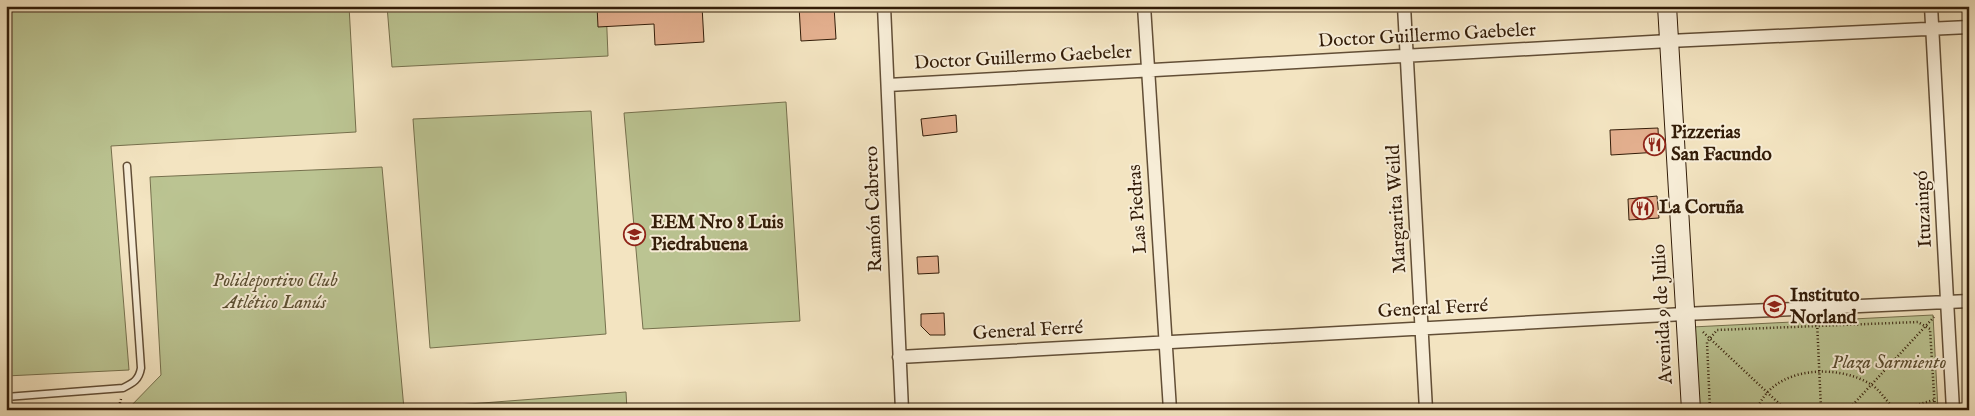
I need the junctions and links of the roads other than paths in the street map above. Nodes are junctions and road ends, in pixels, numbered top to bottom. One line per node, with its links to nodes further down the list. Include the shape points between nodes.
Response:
1 (884, 6): 11 (street, Ramón Cabrero)
2 (1144, 6): 10 (street, Las Piedras)
3 (1404, 6): 9 (street, Margarita Weild)
4 (1667, 6): 8 (street, Avenida 9 de Julio)
5 (1931, 6): 7 (street, Ituzaingó)
6 (1969, 27): 7 (street, Doctor Guillermo Gaebeler)
7 (1932, 28): 8 (street, Doctor Guillermo Gaebeler); 14 (street, Ituzaingó)
8 (1669, 41): 9 (street, Doctor Guillermo Gaebeler); 15 (street, Avenida 9 de Julio)
9 (1407, 56): 10 (street, Doctor Guillermo Gaebeler); 16 (street, Margarita Weild)
10 (1148, 70): 11 (street, Doctor Guillermo Gaebeler); 17 (street, Las Piedras)
11 (888, 85): 18 (street, Ramón Cabrero)
12 (127, 166): 19 (lane, via 142,368 140,377 123,388)
13 (1969, 301): 14 (street, General Ferré)
14 (1948, 302): 15 (street, General Ferré); 24 (street, Ituzaingó)
15 (1684, 314): 16 (street, General Ferré); 23 (street, Avenida 9 de Julio)
16 (1423, 329): 17 (street, General Ferré); 22 (street, Margarita Weild)
17 (1166, 343): 18 (street, General Ferré); 21 (street, Las Piedras)
18 (899, 357): 20 (street, Ramón Cabrero)
19 (6, 397)
20 (902, 410)
21 (1170, 410)
22 (1426, 410)
23 (1690, 410)
24 (1953, 410)

